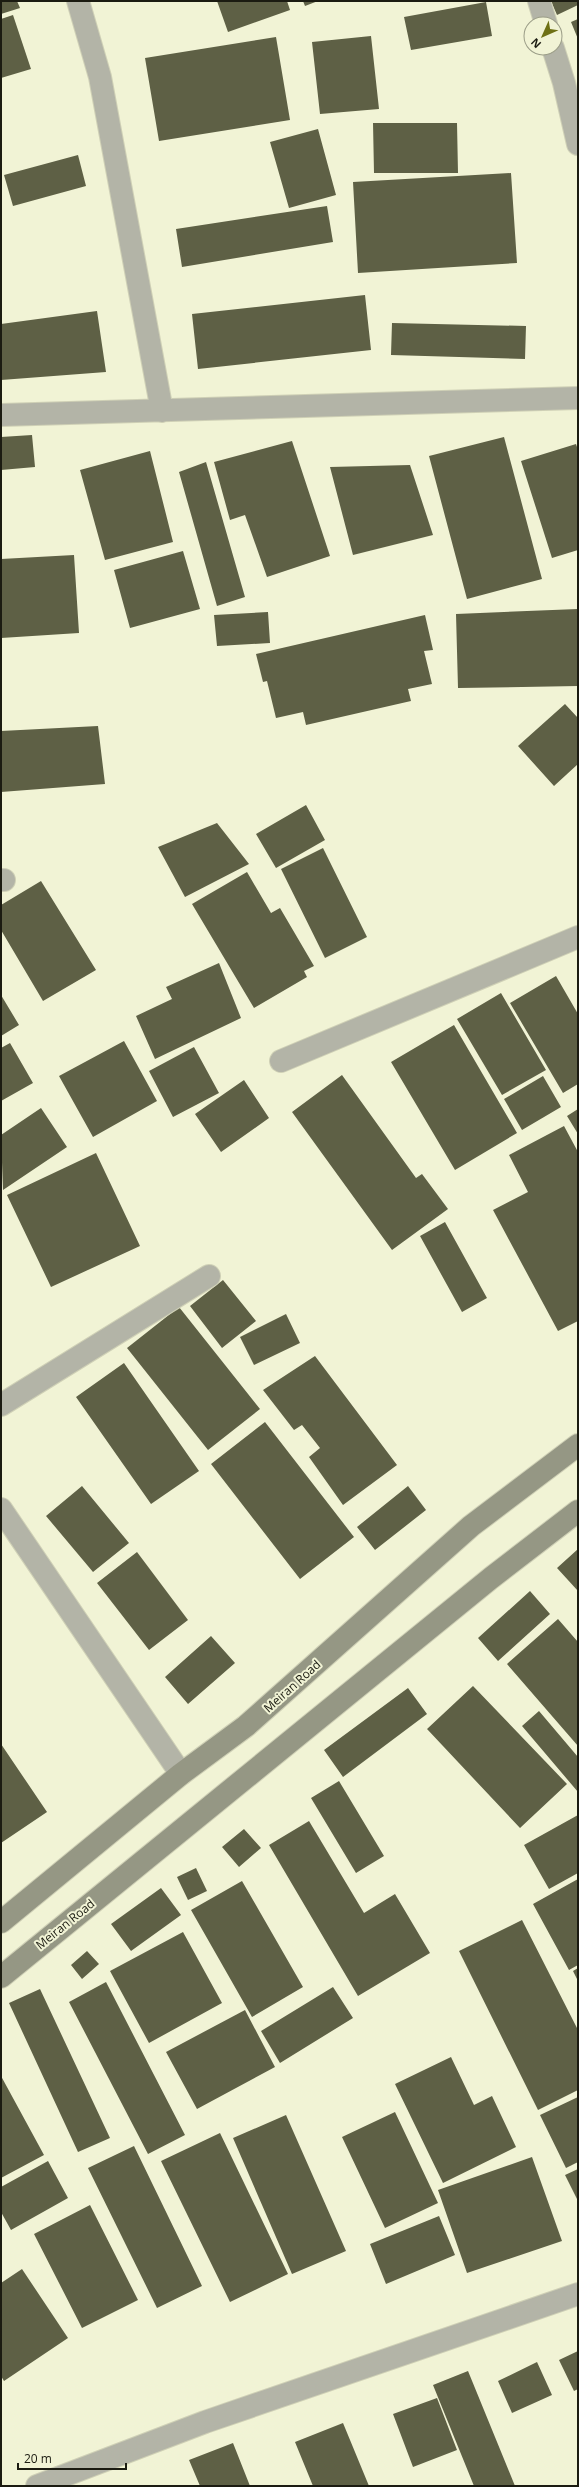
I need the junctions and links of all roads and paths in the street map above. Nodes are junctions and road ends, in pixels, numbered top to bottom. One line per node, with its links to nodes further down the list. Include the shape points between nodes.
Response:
1 (78, 1): 8 (street, via 100,77)
2 (539, 1): 3 (street)
3 (544, 16)
4 (558, 56): 5 (street)
5 (571, 80): 6 (street)
6 (578, 144)
7 (578, 398): 8 (street)
8 (162, 411): 9 (street)
9 (1, 415)
10 (578, 937): 11 (street)
11 (281, 1061)
12 (209, 1276): 13 (street)
13 (1, 1405)
14 (578, 1444): 17 (main road, Meiran Road, via 471,1526 246,1726)
15 (1, 1509): 17 (street)
16 (578, 1511): 19 (main road, Meiran Road, via 478,1588)
17 (181, 1774): 18 (main road, Meiran Road)
18 (1, 1922)
19 (1, 1977)
20 (578, 2294): 21 (street, via 205,2422)
21 (37, 2486)

